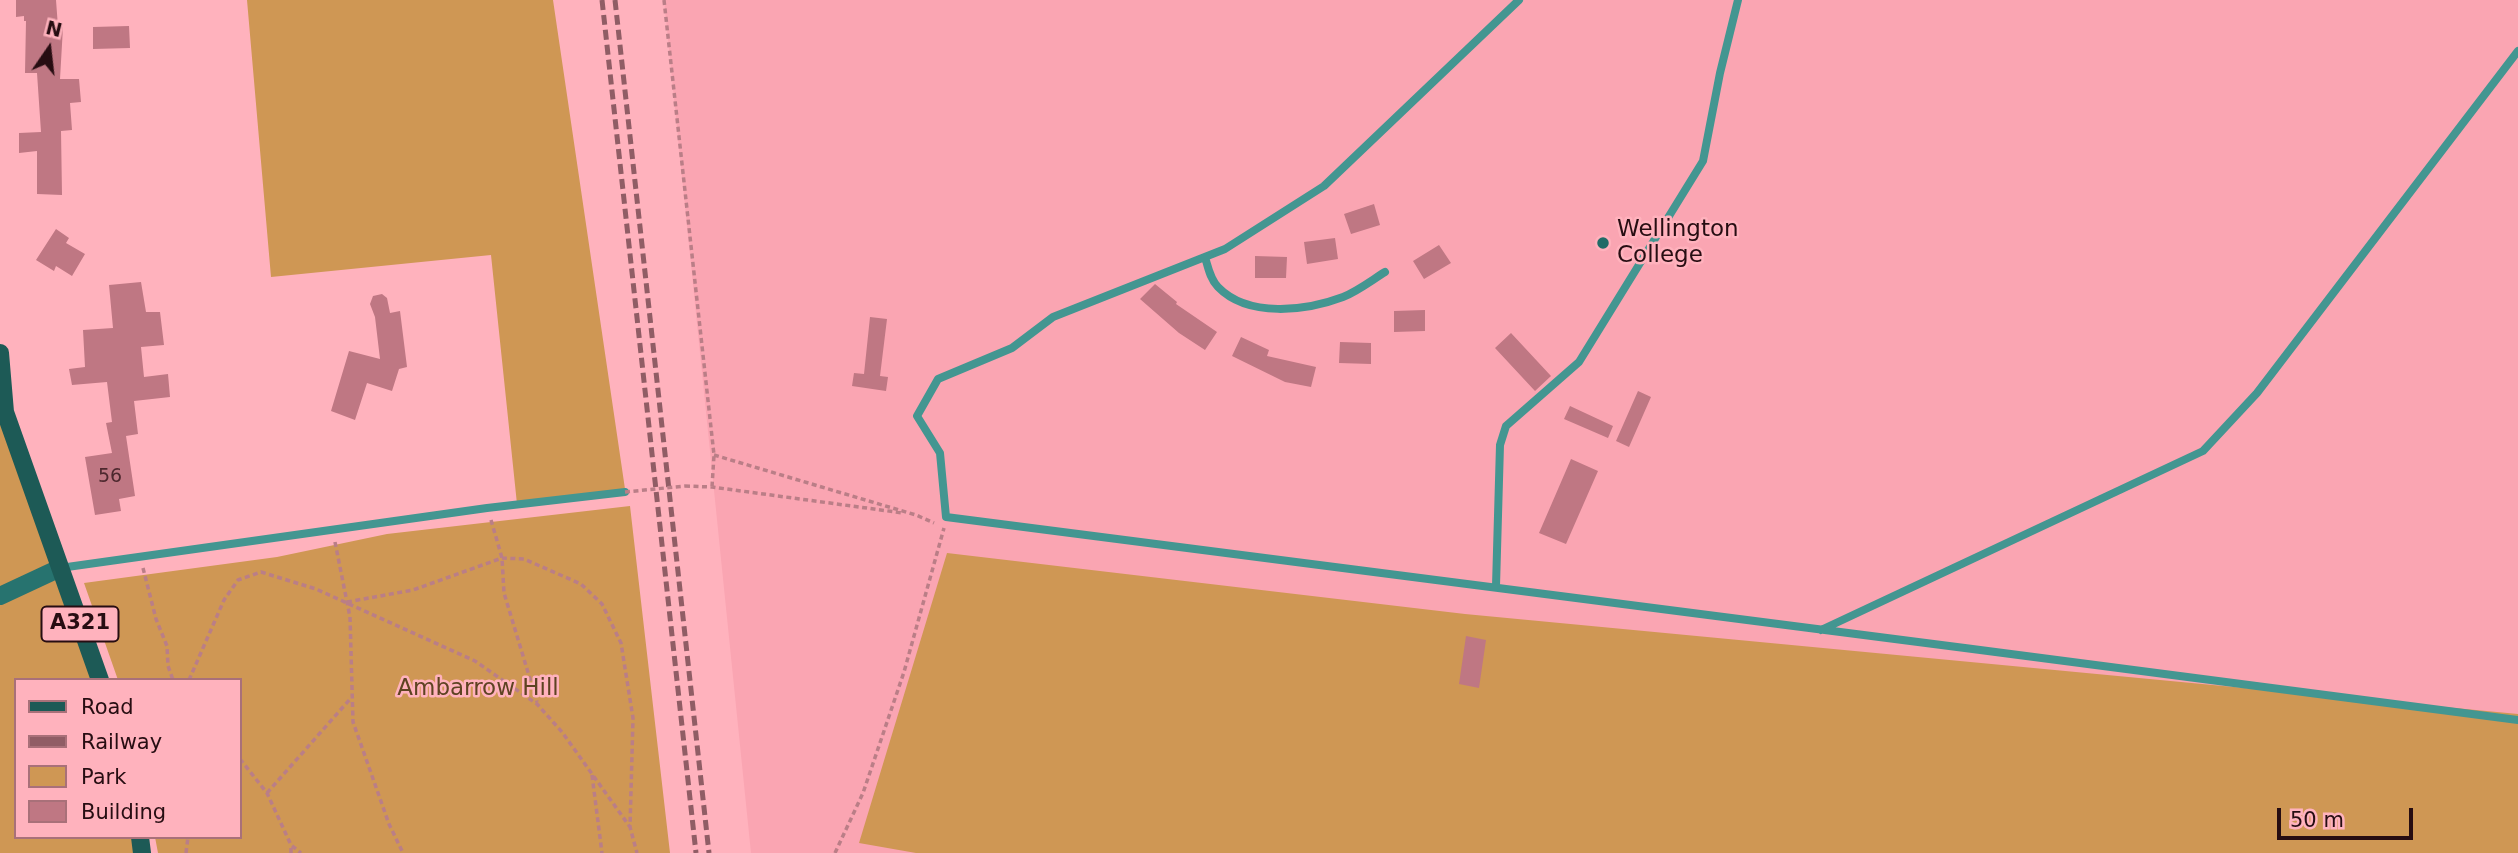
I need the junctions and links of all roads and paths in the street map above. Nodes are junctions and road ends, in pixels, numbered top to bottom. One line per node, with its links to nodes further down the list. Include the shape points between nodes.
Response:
1 (664, 0): 8 (path)
2 (1519, 0): 5 (lane, via 1324,186)
3 (1738, 0): 17 (lane, via 1703,161 1579,362 1506,426 1500,445)
4 (2518, 51): 20 (lane, via 2257,393 2203,451)
5 (1205, 257): 6 (lane, via 1210,275 1227,295 1270,308 1316,305 1345,296); 17 (lane, via 1054,317 1012,348 938,379 916,416 940,453 947,517)
6 (1385, 272)
7 (0, 354): 16 (main road, A321, via 5,412)
8 (714, 455): 9 (path); 12 (path)
9 (712, 487): 10 (path, bridge); 12 (path)
10 (625, 492): 11 (lane)
11 (487, 508): 13 (lane); 15 (path)
12 (916, 515): 37 (path, via 946,528 863,793)
13 (332, 530): 14 (lane); 19 (path)
14 (140, 557): 16 (lane); 22 (path)
15 (502, 558): 19 (path, via 413,590); 25 (path, via 504,593); 30 (path, via 524,559 581,584 602,604 621,643 633,718)
16 (60, 568): 18 (street); 21 (main road, A321)
17 (1496, 586): 20 (lane)
18 (0, 596)
19 (347, 602): 23 (path, via 261,572 237,580); 24 (path); 25 (path, via 475,661)
20 (1821, 630): 26 (lane)
21 (99, 678)
22 (172, 678)
23 (190, 678)
24 (352, 697): 29 (path); 34 (path, via 353,722)
25 (537, 704): 28 (path)
26 (2518, 720)
27 (242, 762): 29 (path)
28 (592, 774): 30 (path); 35 (path)
29 (267, 793): 31 (path)
30 (630, 827): 36 (path)
31 (291, 845): 32 (path); 33 (path)
32 (291, 853)
33 (301, 853)
34 (402, 853)
35 (602, 853)
36 (637, 853)
37 (835, 853)

